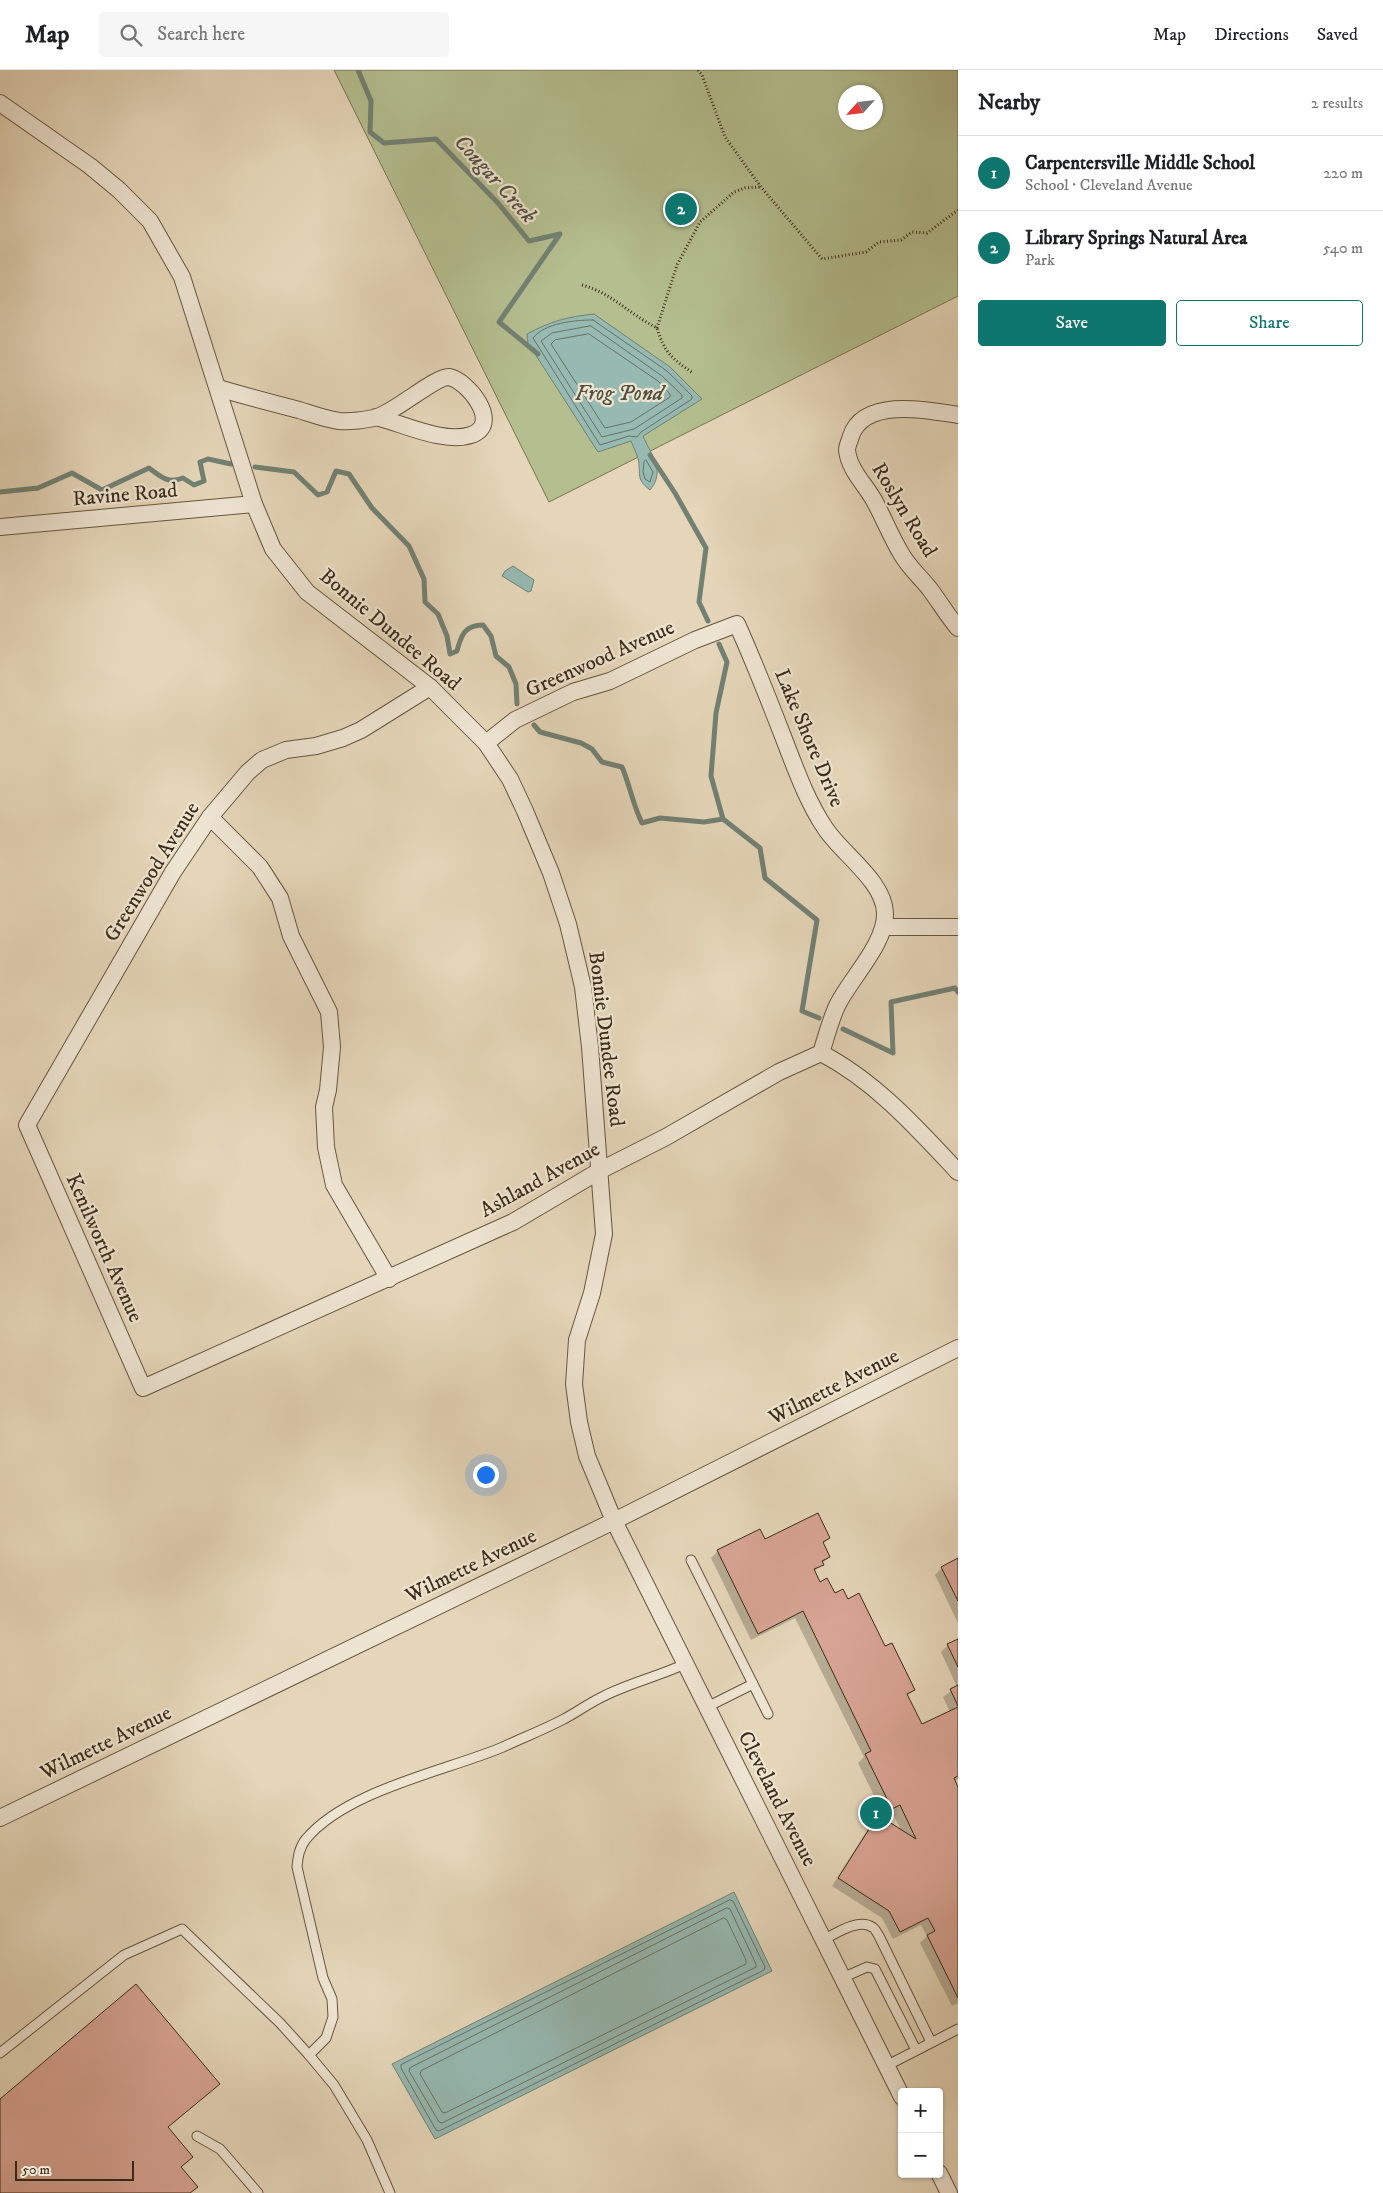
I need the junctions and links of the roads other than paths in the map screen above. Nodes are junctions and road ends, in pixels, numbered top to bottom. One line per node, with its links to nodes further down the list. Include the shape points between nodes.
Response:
1 (0, 103): 2 (street, Bonnie Dundee Road, via 90,166 150,221 182,277)
2 (218, 388): 4 (street, via 341,421); 5 (street, Bonnie Dundee Road)
3 (958, 416): 8 (street, Roslyn Road, via 895,408 865,417 852,433 847,450 852,466 876,503 903,558)
4 (376, 417): 4 (street, via 396,409 436,381 448,377 465,388 485,415 481,429 463,437 432,434)
5 (254, 504): 6 (street, Ravine Road); 9 (street, Bonnie Dundee Road, via 273,549 307,592)
6 (0, 527)
7 (737, 624): 10 (street, Greenwood Avenue, via 695,640 610,681 573,692 515,720); 12 (street, Lake Shore Drive, via 806,797 826,830 883,898)
8 (958, 628)
9 (430, 687): 10 (street, Bonnie Dundee Road); 11 (street, Greenwood Avenue, via 343,738 286,750 262,760)
10 (486, 744): 16 (street, Bonnie Dundee Road, via 510,779 525,810 568,924 583,987)
11 (210, 817): 15 (street, Greenwood Avenue, via 173,872); 18 (street, via 260,868 280,898 291,936 329,1012 332,1047 324,1107 326,1147 334,1185)
12 (884, 927): 13 (street); 14 (street, via 837,1006)
13 (958, 927)
14 (821, 1053): 16 (street, Ashland Avenue, via 779,1072 666,1137); 17 (street, via 867,1083)
15 (27, 1125): 20 (street, Kenilworth Avenue)
16 (600, 1170): 18 (street, Ashland Avenue, via 513,1222); 21 (street, Bonnie Dundee Road, via 604,1234 592,1293 577,1340 574,1384 587,1456)
17 (958, 1172)
18 (389, 1279): 20 (street, Ashland Avenue)
19 (958, 1348): 21 (street, Wilmette Avenue)
20 (143, 1388)
21 (614, 1520): 23 (street, Cleveland Avenue); 27 (street, Wilmette Avenue)
22 (691, 1560): 24 (lane)
23 (685, 1664): 25 (street, Cleveland Avenue); 34 (lane, via 661,1676 605,1695 561,1720 501,1747 364,1798 333,1816 305,1840 297,1867 323,1978 332,2000 333,2017 326,2038)
24 (753, 1684): 25 (lane); 26 (lane)
25 (707, 1707): 28 (street, Cleveland Avenue)
26 (768, 1714)
27 (0, 1818)
28 (823, 1940): 29 (street, Cleveland Avenue); 31 (lane, via 853,1926 864,1924 872,1927)
29 (842, 1978): 32 (lane, via 867,1967 876,1969); 35 (street, Cleveland Avenue)
30 (958, 2029): 31 (lane)
31 (932, 2042): 32 (lane)
32 (916, 2050): 35 (lane)
33 (0, 2053): 34 (lane, via 124,1955 182,1930)
34 (309, 2055): 40 (lane, via 334,2085 367,2140)
35 (886, 2066): 36 (street, Cleveland Avenue)
36 (898, 2089)
37 (197, 2136): 39 (lane, via 220,2150)
38 (942, 2178): 41 (street)
39 (258, 2193)
40 (390, 2193)
41 (949, 2193)

